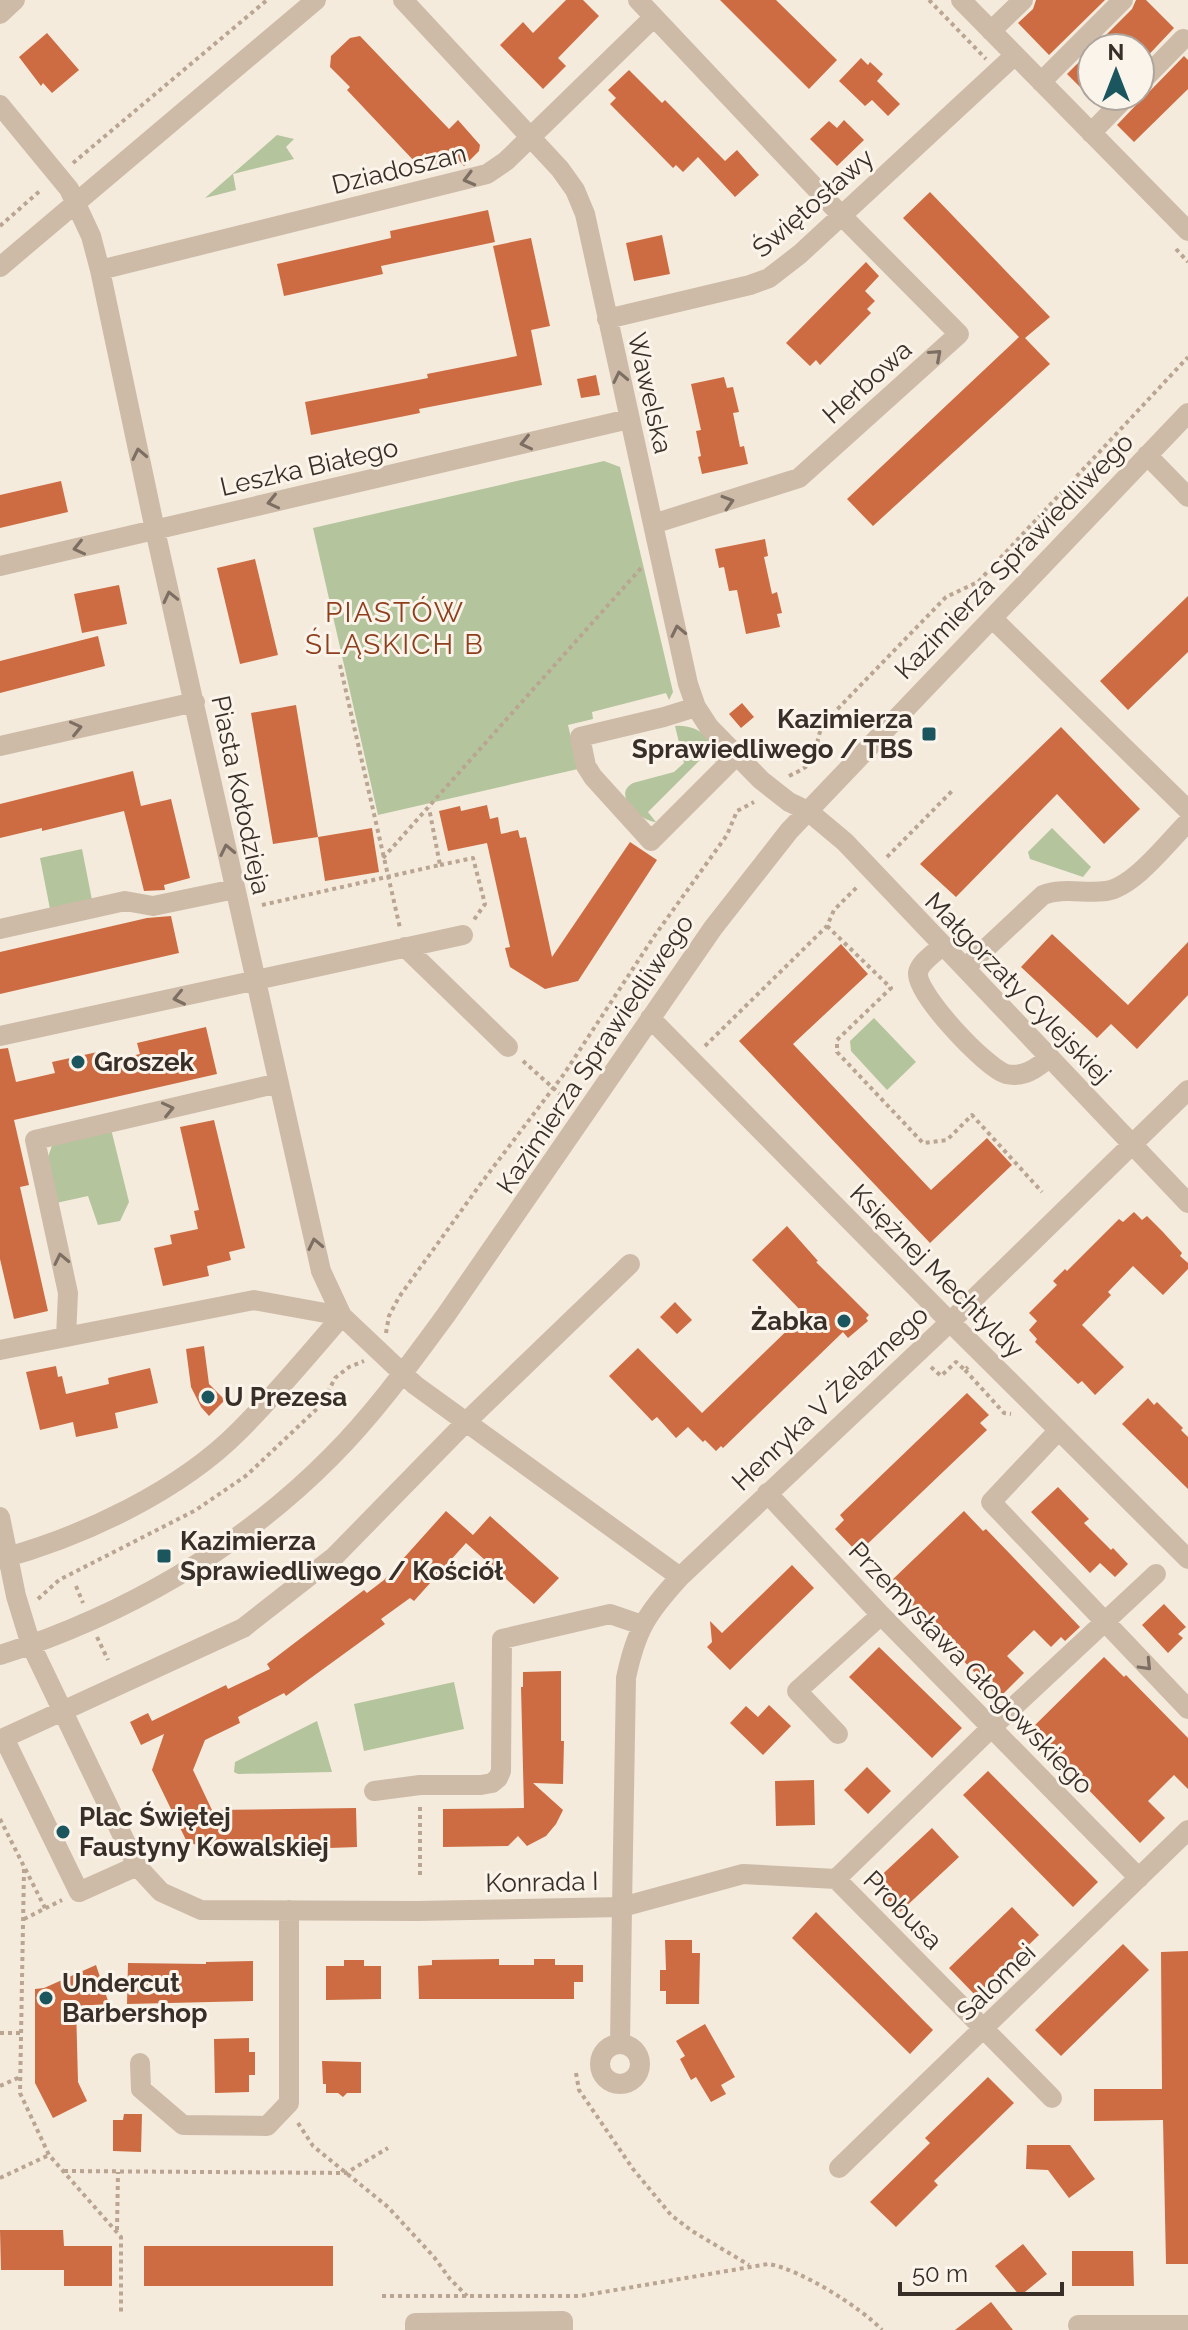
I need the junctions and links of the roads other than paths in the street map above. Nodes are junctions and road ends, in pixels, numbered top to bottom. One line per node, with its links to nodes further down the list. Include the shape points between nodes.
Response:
1 (15, 0): 8 (street)
2 (316, 0): 19 (street)
3 (403, 0): 18 (street, Wawelska)
4 (638, 0): 9 (street)
5 (961, 0): 10 (street)
6 (1023, 0): 10 (street)
7 (1123, 0): 14 (street)
8 (0, 14)
9 (654, 17): 18 (street, Dziadoszan); 20 (street)
10 (991, 31): 12 (street)
11 (1183, 39): 13 (street)
12 (1015, 55): 14 (street); 20 (street, Świętosławy)
13 (1156, 67)
14 (1041, 82): 17 (street)
15 (0, 105): 19 (street, Piasta Kołodzieja)
16 (1111, 112): 17 (street)
17 (1091, 133): 21 (street)
18 (531, 135): 23 (street, Dziadoszan, one-way to 23, via 487,174); 24 (street, Wawelska, via 575,190 585,214)
19 (76, 202): 22 (street); 23 (street, Piasta Kołodzieja)
20 (841, 215): 24 (street, Świętosławy, via 769,278); 29 (street, Herbowa, one-way to 20, via 799,478 959,334)
21 (1188, 231)
22 (0, 267)
23 (100, 270): 30 (street, Piasta Kołodzieja, one-way to 23)
24 (607, 319): 26 (street, Wawelska, one-way to 24)
25 (1188, 413): 27 (street, Kazimierza Sprawiedliwego)
26 (629, 419): 29 (street, Wawelska); 30 (street, Leszka Białego, one-way to 30)
27 (1147, 455): 28 (street); 32 (street, Kazimierza Sprawiedliwego)
28 (1188, 497)
29 (653, 524): 34 (street, Wawelska, one-way to 29)
30 (155, 530): 31 (street, Leszka Białego, one-way to 31); 33 (street, Piasta Kołodzieja, one-way to 30)
31 (0, 566)
32 (992, 618): 37 (street); 38 (street, Kazimierza Sprawiedliwego)
33 (195, 702): 35 (street, one-way to 33); 40 (street, Piasta Kołodzieja, one-way to 33)
34 (696, 707): 36 (street, Wawelska); 36 (street, via 580,737 586,766 651,841)
35 (0, 746)
36 (737, 755): 38 (street, Wawelska, via 774,792)
37 (1188, 810)
38 (808, 811): 43 (street, Małgorzaty Cylejskiej, via 845,842); 47 (street, Kazimierza Sprawiedliwego, via 713,928)
39 (1188, 822): 45 (street, via 1115,889 1043,895)
40 (235, 889): 41 (street, via 153,906 125,901); 46 (street, Piasta Kołodzieja)
41 (0, 929)
42 (463, 935): 44 (street)
43 (942, 946): 45 (street, Małgorzaty Cylejskiej); 50 (street, via 918,975 967,1043 992,1068 1008,1074 1036,1069)
44 (405, 947): 46 (street); 49 (street)
45 (965, 968): 50 (street, Małgorzaty Cylejskiej)
46 (255, 981): 48 (street, one-way to 48); 51 (street, Piasta Kołodzieja)
47 (650, 1018): 57 (street, Księżnej Mechtyldy); 60 (street, Kazimierza Sprawiedliwego)
48 (0, 1036)
49 (508, 1047)
50 (1050, 1057): 53 (street, Małgorzaty Cylejskiej)
51 (279, 1083): 56 (street, Piasta Kołodzieja, one-way to 51, via 321,1271); 58 (street, one-way to 51, via 68,1293 35,1140)
52 (1188, 1090): 53 (street, Henryka V Żelaznego)
53 (1132, 1145): 54 (street, Małgorzaty Cylejskiej); 57 (street, Henryka V Żelaznego)
54 (1188, 1203)
55 (630, 1264): 61 (street)
56 (342, 1316): 58 (street, via 254,1300); 60 (street, Piasta Kołodzieja); 65 (street, via 239,1431 206,1460 141,1502)
57 (950, 1322): 62 (street, Księżnej Mechtyldy); 63 (street, Henryka V Żelaznego)
58 (66, 1337): 59 (street)
59 (0, 1350)
60 (402, 1374): 61 (street); 72 (street, Kazimierza Sprawiedliwego, via 333,1456 268,1515 152,1591)
61 (467, 1421): 68 (street); 74 (street, via 335,1556 243,1628)
62 (1058, 1431): 66 (street, Księżnej Mechtyldy); 70 (street, via 991,1502)
63 (767, 1493): 68 (street, Henryka V Żelaznego); 69 (street, Przemysława Głogowskiego)
64 (0, 1517): 65 (street, Konrada I)
65 (4, 1558): 72 (street, Konrada I)
66 (1188, 1559)
67 (1156, 1574): 70 (street)
68 (680, 1577): 71 (street, Konrada I)
69 (881, 1615): 76 (street, Przemysława Głogowskiego); 77 (street, via 797,1691)
70 (1105, 1621): 75 (street, one-way to 75); 76 (street)
71 (642, 1625): 78 (street, via 610,1614 502,1639 498,1778 481,1785); 83 (street, Konrada I, via 626,1678)
72 (31, 1645): 73 (street, Kazimierza Sprawiedliwego); 74 (street, Konrada I)
73 (0, 1655)
74 (63, 1709): 80 (street, Konrada I); 80 (street, via 4,1738 79,1892)
75 (1188, 1709)
76 (991, 1728): 81 (street, Przemysława Głogowskiego); 82 (street)
77 (838, 1734)
78 (374, 1791)
79 (1188, 1830): 81 (street, Salomei)
80 (137, 1866): 84 (street, Konrada I, via 161,1892 201,1910)
81 (1139, 1878): 85 (street, Salomei)
82 (836, 1879): 83 (street, Probusa, via 743,1874); 85 (street, Probusa)
83 (622, 1907): 84 (street, Konrada I); 86 (street)
84 (289, 1910): 87 (street, via 289,2103 267,2126 183,2125 141,2089)
85 (985, 2030): 88 (street, Probusa); 89 (street, Salomei)
86 (620, 2044)
87 (140, 2063)
88 (1052, 2098)
89 (839, 2168)
90 (1078, 2325): 91 (street)
91 (1188, 2325)
92 (415, 2330): 93 (street, via 415,2323 563,2321)
93 (563, 2330)

